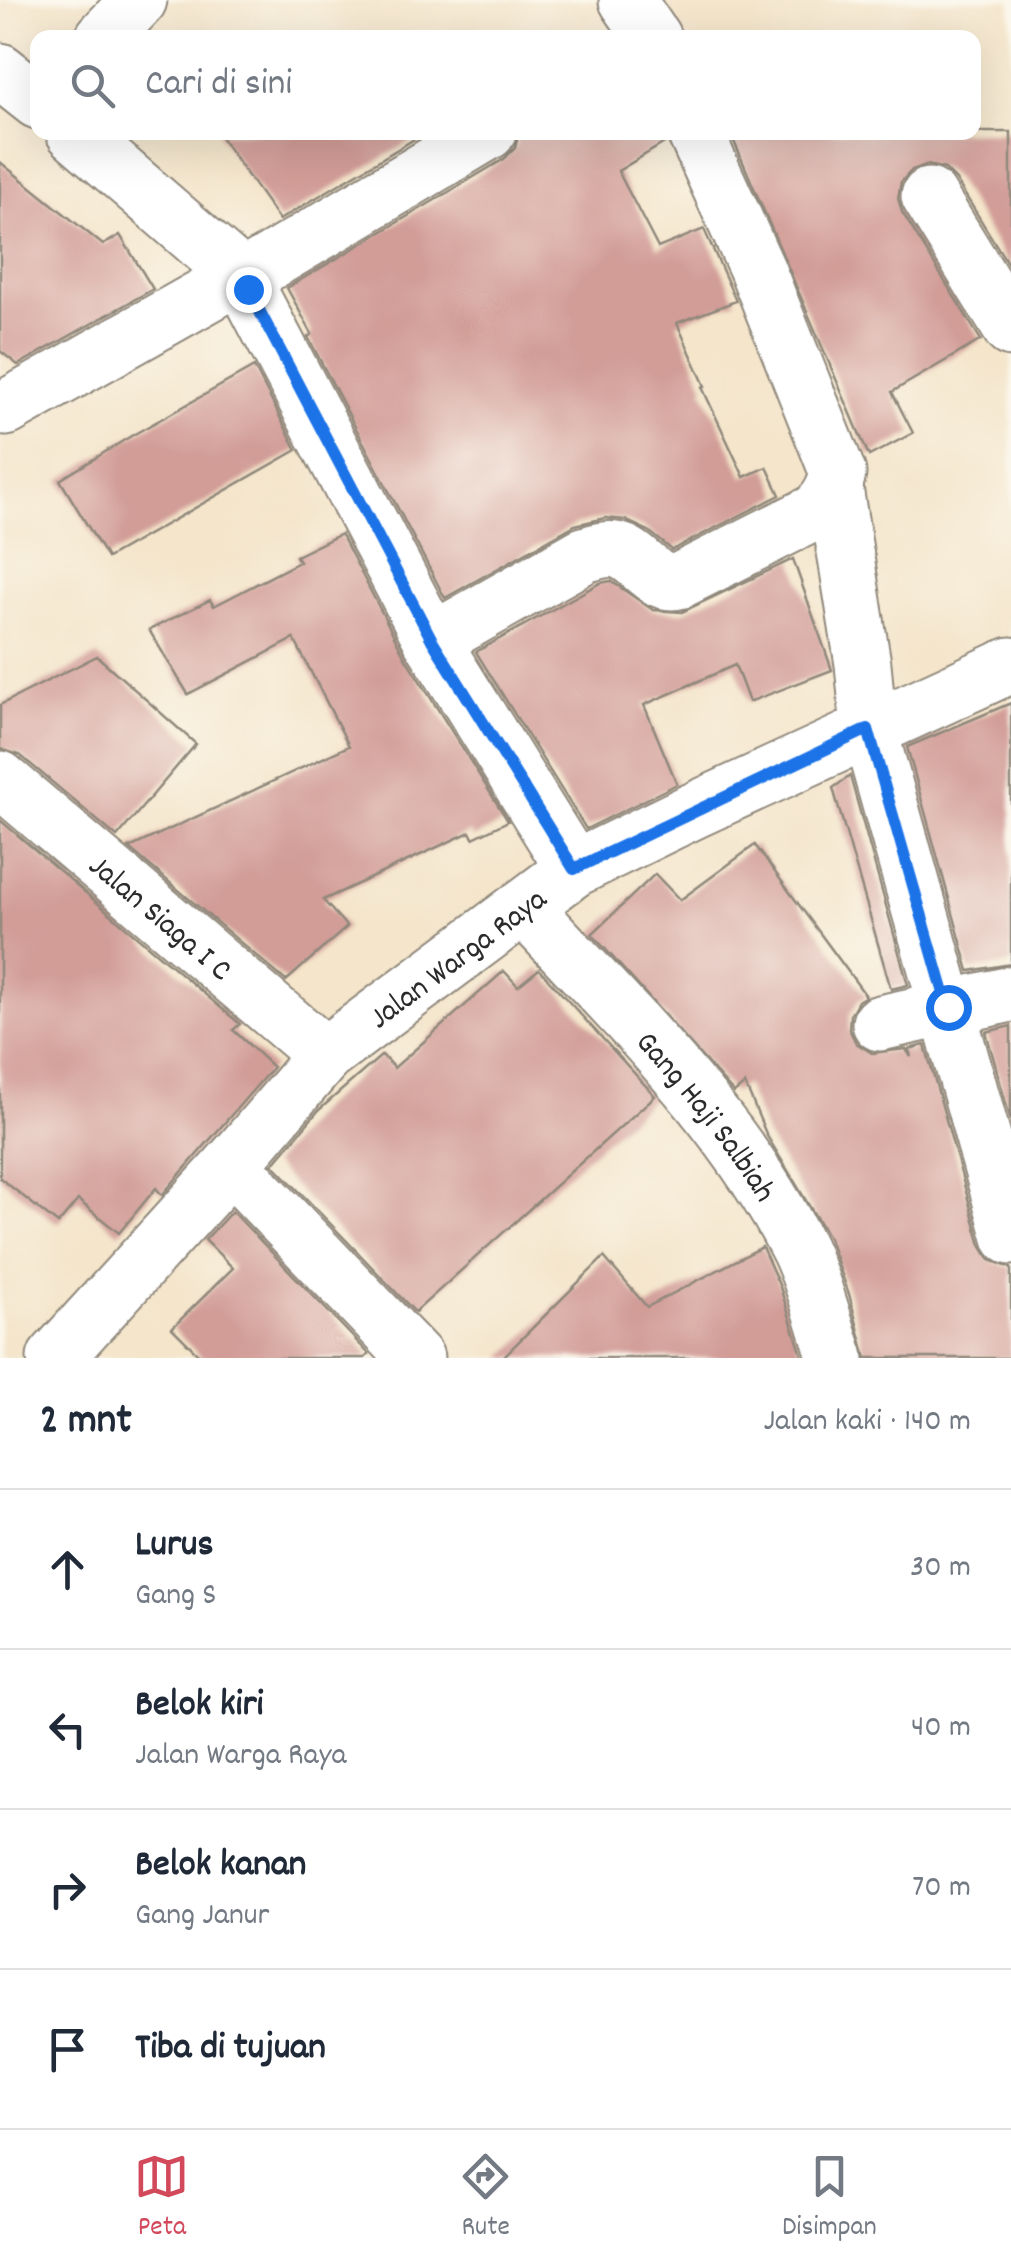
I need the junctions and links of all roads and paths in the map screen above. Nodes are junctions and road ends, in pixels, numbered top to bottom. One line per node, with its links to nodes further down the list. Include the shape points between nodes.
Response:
1 (139, 0): 2 (street)
2 (111, 30)
3 (0, 71): 4 (street)
4 (30, 95)
5 (83, 140): 10 (street, via 240,276)
6 (475, 140): 12 (street, via 260,268 248,289)
7 (700, 140): 11 (street, via 838,474)
8 (929, 196): 9 (street)
9 (1011, 329)
10 (6, 408)
11 (835, 488): 12 (street, via 816,512 679,581 664,582 617,550 601,550); 14 (street)
12 (432, 640): 16 (street)
13 (1011, 665): 14 (street, Jalan Warga Raya)
14 (868, 729): 16 (street, Jalan Warga Raya); 19 (street)
15 (0, 779): 21 (street, Jalan Siaga I C)
16 (574, 869): 17 (street, Jalan Warga Raya)
17 (524, 907): 21 (street, Jalan Warga Raya); 26 (street, Gang Haji Salbiah, via 717,1119 800,1252)
18 (1011, 994): 19 (street)
19 (948, 1007): 20 (street); 23 (street)
20 (880, 1023)
21 (325, 1055): 22 (street, Jalan Warga Raya)
22 (231, 1165): 24 (street, Jalan Warga Raya); 25 (street)
23 (1011, 1236)
24 (54, 1358)
25 (416, 1358)
26 (836, 1358)

